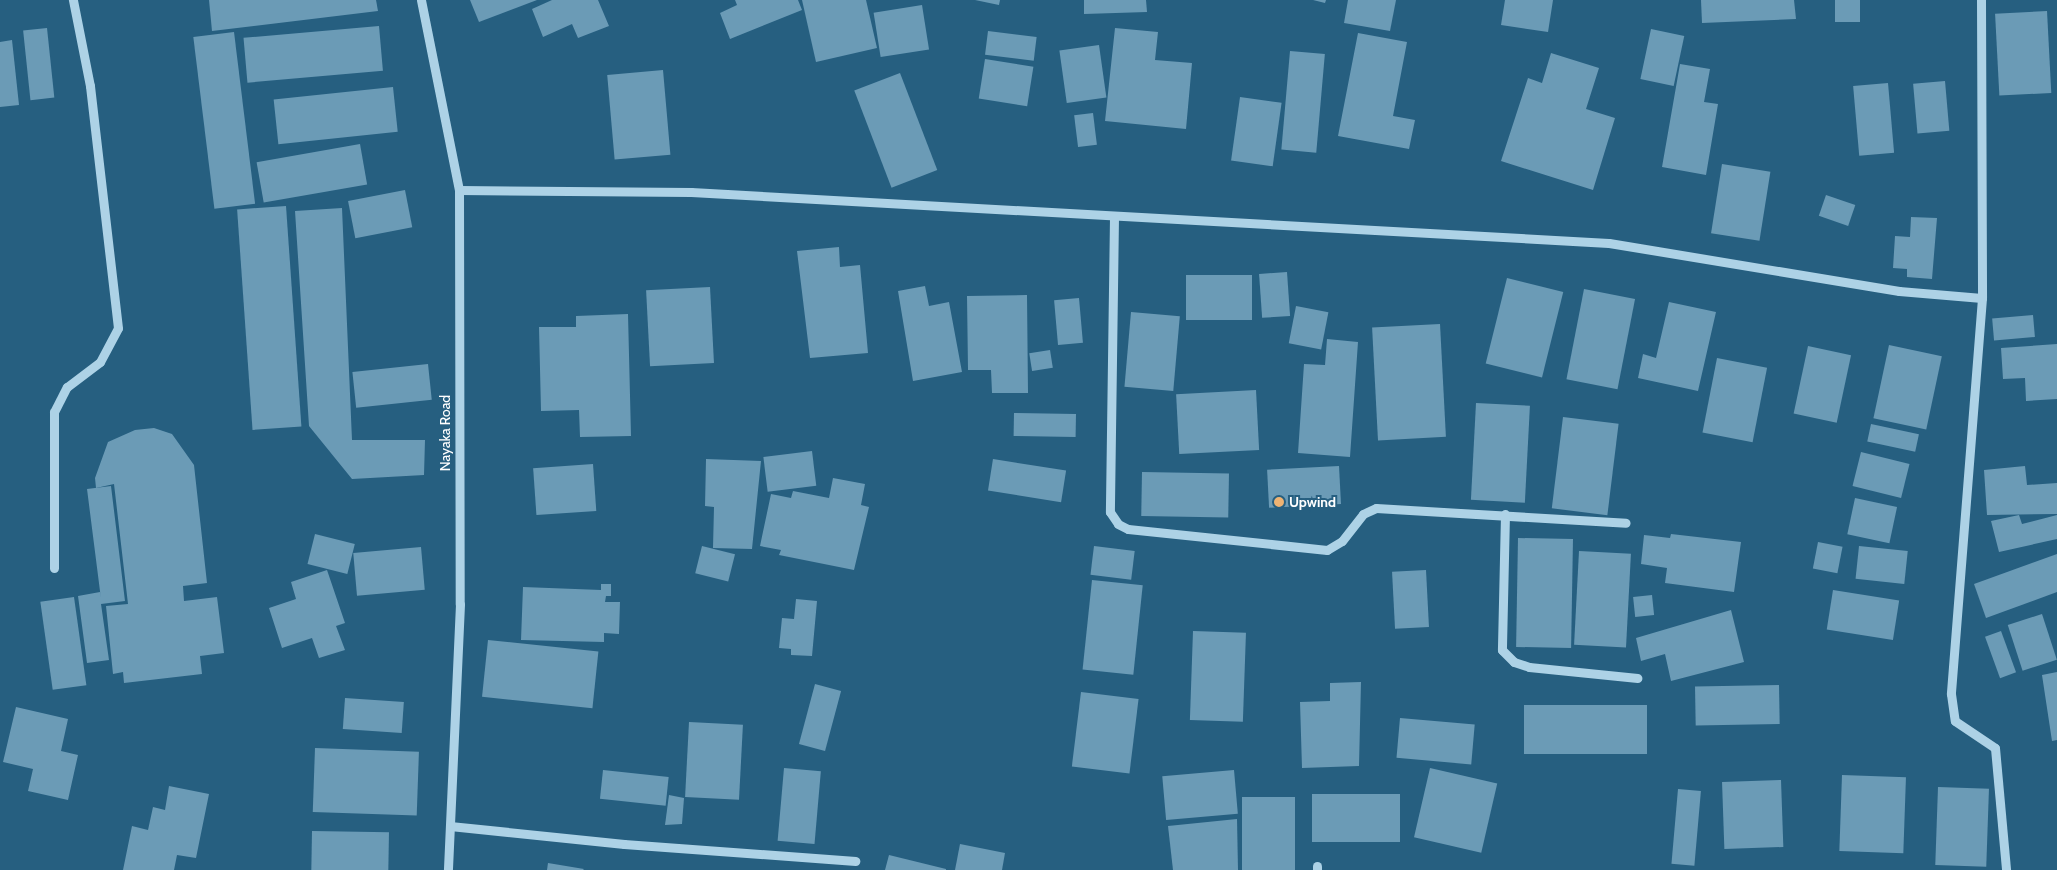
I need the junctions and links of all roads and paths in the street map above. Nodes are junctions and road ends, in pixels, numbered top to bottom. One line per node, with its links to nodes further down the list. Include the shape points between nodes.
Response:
1 (73, 0): 9 (street, via 90,86 118,328 100,362 67,387 54,412)
2 (421, 0): 4 (street, Nayaka Road)
3 (1981, 0): 6 (street)
4 (459, 190): 5 (street, via 690,192); 11 (street, Nayaka Road, via 460,604)
5 (1114, 217): 6 (street, via 1609,243 1900,291); 7 (street, via 1110,512 1118,524 1128,529 1327,550 1342,541 1362,514 1376,508)
6 (1982, 298): 14 (street, via 1951,694 1955,721 1995,748)
7 (1505, 514): 8 (street); 10 (street, via 1502,650 1514,662 1529,667)
8 (1626, 523)
9 (54, 568)
10 (1637, 678)
11 (450, 826): 12 (street, via 624,844); 13 (street, Nayaka Road)
12 (855, 860)
13 (448, 870)
14 (2006, 870)

